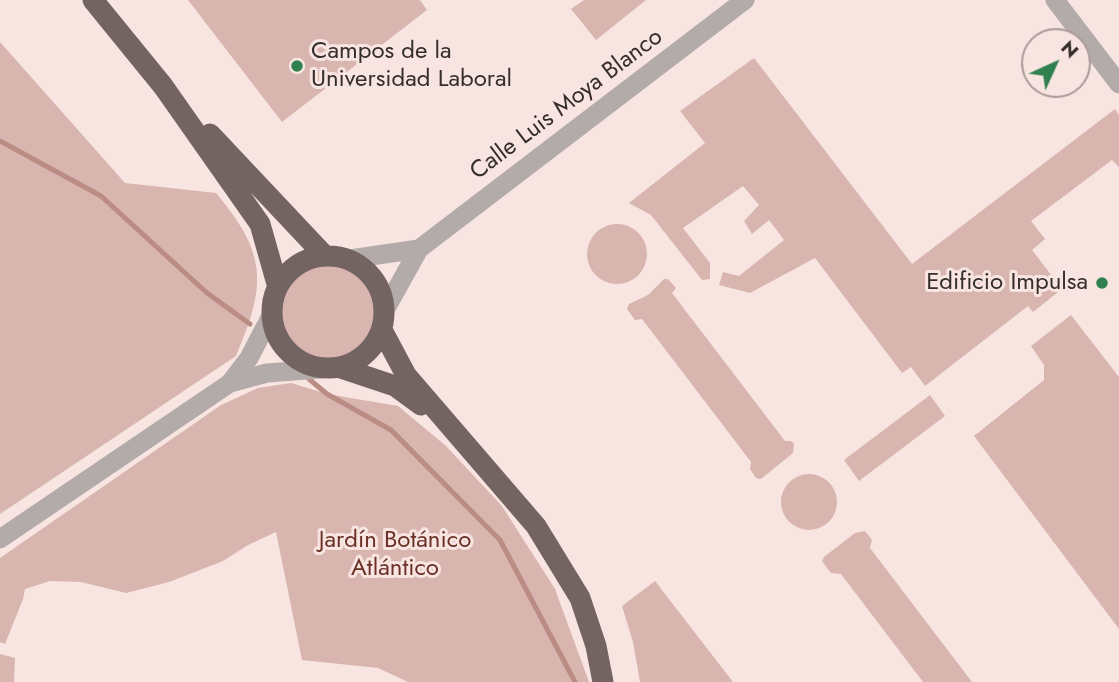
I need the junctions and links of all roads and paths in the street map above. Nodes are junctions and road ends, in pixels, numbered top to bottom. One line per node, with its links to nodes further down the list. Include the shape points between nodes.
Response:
1 (93, 0): 5 (highway)
2 (745, 0): 6 (street, Calle Luis Moya Blanco)
3 (1055, 0): 4 (street)
4 (1119, 84)
5 (163, 86): 7 (highway); 9 (highway, via 260,224)
6 (419, 249): 8 (street, Calle Luis Moya Blanco); 11 (street, Calle Luis Moya Blanco)
7 (324, 255): 8 (highway); 9 (highway, via 299,264)
8 (350, 259): 11 (highway, via 374,278 381,293)
9 (277, 284): 10 (highway)
10 (272, 314): 12 (highway, via 285,349 301,362); 13 (street)
11 (383, 320): 12 (highway, via 373,347 359,360); 14 (highway, via 406,375)
12 (331, 368): 13 (street, via 267,373); 14 (highway, via 395,386)
13 (230, 383): 15 (street)
14 (446, 423): 16 (highway, via 536,526 580,598)
15 (0, 539)
16 (603, 682)

